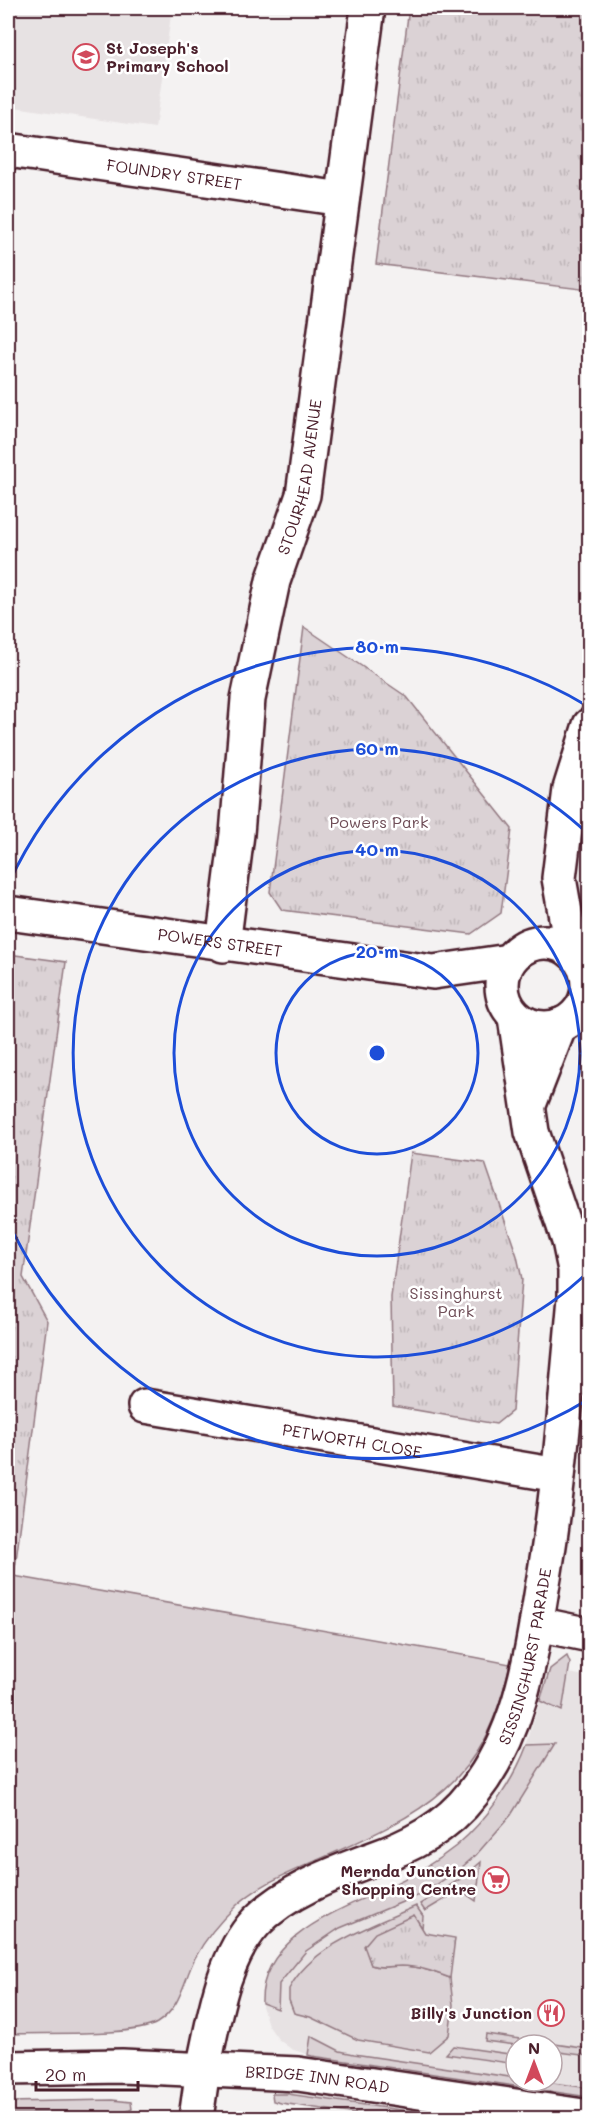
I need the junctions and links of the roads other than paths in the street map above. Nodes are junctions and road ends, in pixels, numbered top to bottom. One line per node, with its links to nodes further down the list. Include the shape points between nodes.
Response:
1 (368, 8): 3 (street, STOURHEAD AVENUE)
2 (8, 150): 3 (street, FOUNDRY STREET)
3 (342, 199): 7 (street, STOURHEAD AVENUE, via 303,495 273,581 248,699)
4 (590, 725): 5 (street, via 570,789)
5 (559, 878): 8 (street); 9 (street)
6 (8, 913): 7 (street, POWERS STREET)
7 (223, 945): 10 (street, POWERS STREET)
8 (520, 953): 9 (street, via 552,944); 10 (street, POWERS STREET); 11 (street, via 502,983)
9 (582, 963): 12 (street, via 588,988)
10 (433, 972): 11 (street, POWERS STREET)
11 (511, 1011): 12 (street, via 537,1027); 13 (street, SISSINGHURST PARADE)
12 (577, 1014): 13 (street, SISSINGHURST PARADE)
13 (530, 1103): 15 (street, SISSINGHURST PARADE, via 539,1159 569,1241 575,1270)
14 (145, 1406): 15 (street, PETWORTH CLOSE)
15 (558, 1475): 16 (street, SISSINGHURST PARADE)
16 (537, 1624): 17 (street); 19 (street, SISSINGHURST PARADE, via 514,1720 499,1754 472,1796 420,1840 301,1891 256,1922 231,1963)
17 (590, 1635)
18 (8, 2068): 19 (street, BRIDGE INN ROAD)
19 (203, 2069): 20 (street, BRIDGE INN ROAD, via 298,2074); 21 (street, SISSINGHURST PARADE)
20 (590, 2117)
21 (196, 2118)

